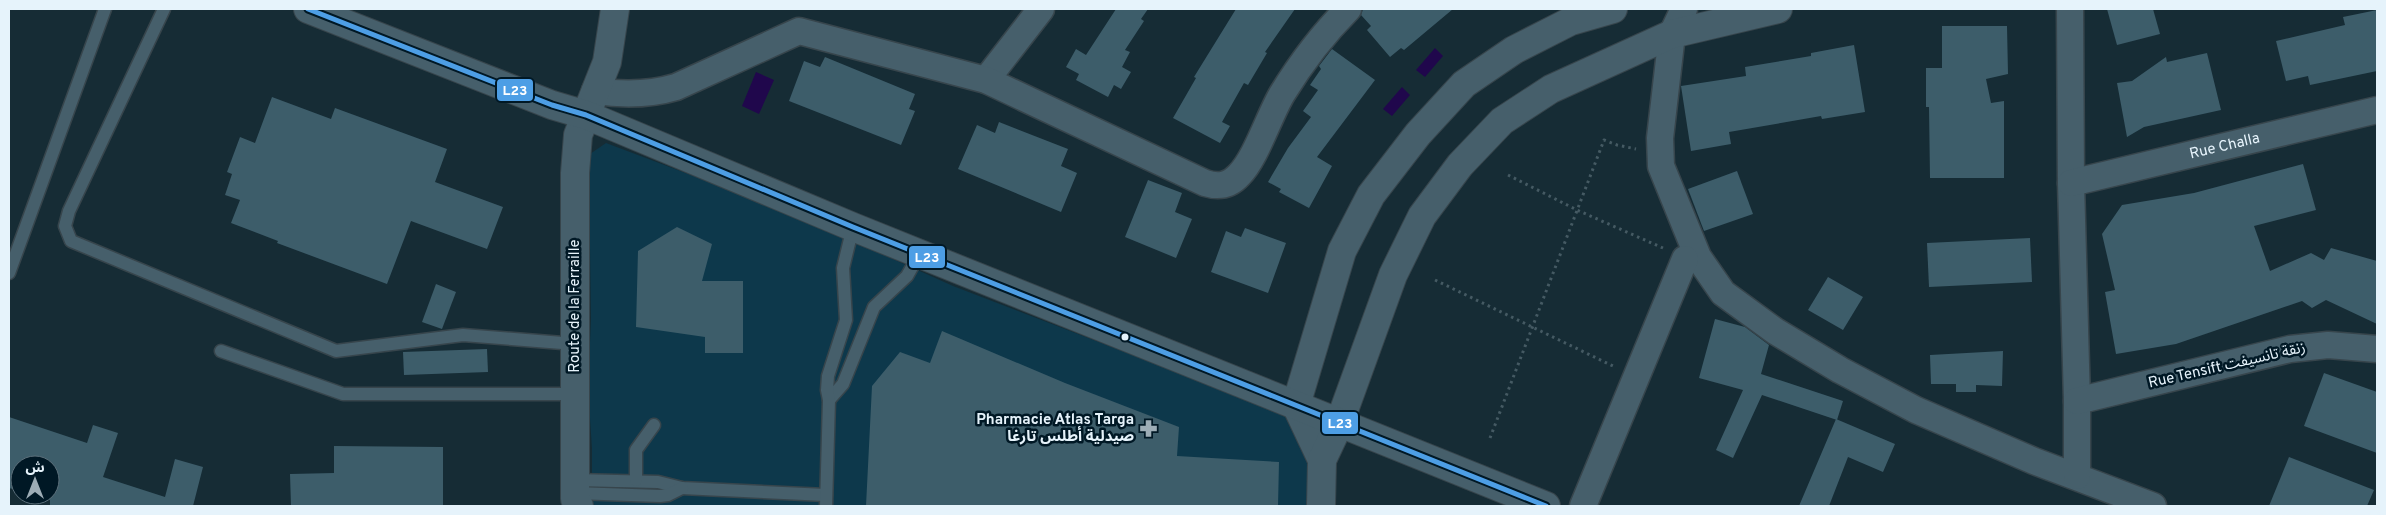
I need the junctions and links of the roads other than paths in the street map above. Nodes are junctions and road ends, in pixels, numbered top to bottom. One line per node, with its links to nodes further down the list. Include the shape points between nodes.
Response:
1 (104, 9): 20 (lane)
2 (164, 9): 23 (lane, via 69,211 65,226 71,241 336,351 463,335)
3 (308, 9): 14 (street, via 552,105)
4 (615, 9): 14 (street, Route de la Ferraille, via 607,62)
5 (1041, 9): 13 (street)
6 (1348, 9): 13 (street, via 1306,57 1282,94 1240,175 1226,185 1214,186)
7 (1612, 9): 31 (street, via 1571,21 1514,50 1464,84 1418,134 1371,195 1342,251)
8 (1684, 9): 12 (street)
9 (1778, 9): 12 (street)
10 (2070, 9): 16 (street)
11 (801, 20): 13 (street); 14 (street, via 676,87)
12 (1672, 34): 32 (street, via 1551,89 1502,121 1460,165 1422,216 1393,275); 35 (street, via 1659,152 1665,180 1698,257 1723,293 1775,331 1907,405)
13 (986, 80)
14 (590, 103): 17 (street); 23 (street, Route de la Ferraille, via 578,135 575,173)
15 (2377, 110): 16 (street, Rue Challa)
16 (2071, 182): 30 (street)
17 (852, 227): 18 (street); 21 (lane, via 842,268)
18 (920, 253): 22 (lane, via 907,276 877,302); 31 (street)
19 (1685, 259): 42 (street)
20 (9, 273)
21 (846, 320): 22 (lane); 26 (lane)
22 (865, 326): 27 (lane)
23 (575, 344): 28 (street, Route de la Ferraille)
24 (2377, 350): 30 (street, Rue Tensift زنقة تانسيفت, via 2328,345 2290,349)
25 (221, 351): 28 (lane, via 343,394)
26 (833, 362): 27 (lane); 29 (lane, via 827,384)
27 (850, 366): 29 (lane, via 839,391)
28 (576, 394): 38 (street, Route de la Ferraille)
29 (829, 400): 39 (lane)
30 (2077, 401): 35 (street)
31 (1296, 405): 32 (street); 34 (street)
32 (1339, 424): 34 (street); 41 (street)
33 (654, 425): 36 (lane, via 636,450)
34 (1322, 460): 40 (street)
35 (2077, 476): 43 (street)
36 (636, 480): 37 (lane, via 666,482); 38 (lane)
37 (682, 488): 38 (lane, via 660,496); 39 (lane)
38 (575, 497)
39 (826, 501)
40 (1321, 506)
41 (1546, 506)
42 (1584, 506)
43 (2153, 506)

